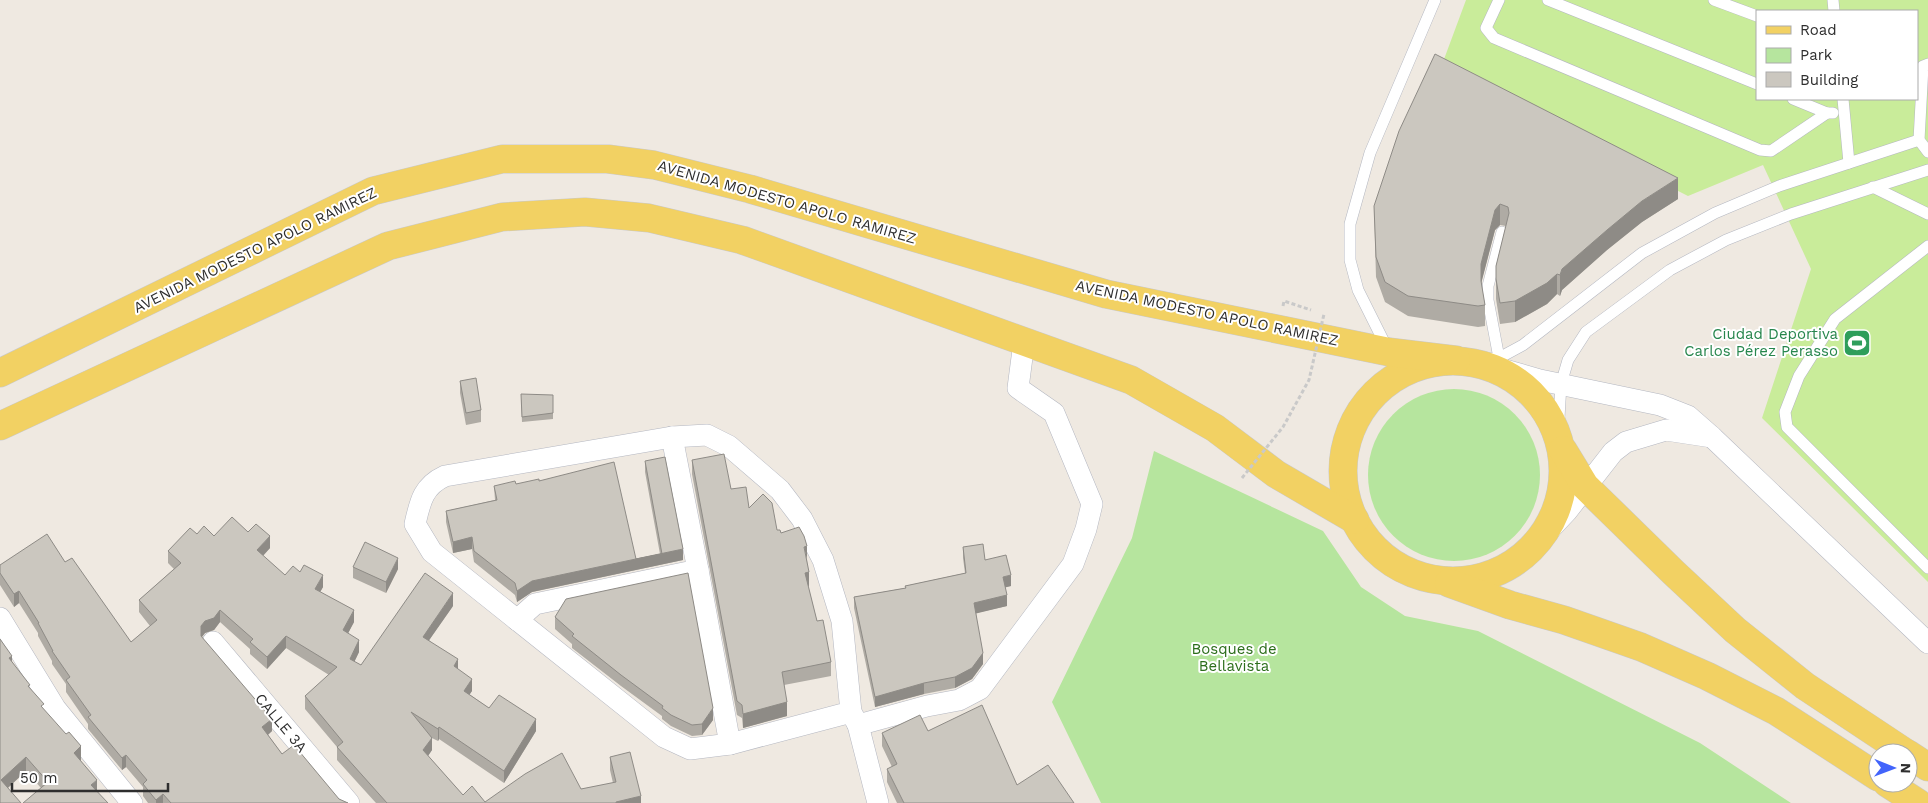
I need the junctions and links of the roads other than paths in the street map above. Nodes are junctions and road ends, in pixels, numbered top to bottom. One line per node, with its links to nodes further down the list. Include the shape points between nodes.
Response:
1 (1435, 0): 21 (lane, via 1370,153 1350,224 1350,260 1358,290)
2 (1499, 0): 10 (lane, via 1486,28 1494,38 1760,150 1771,151)
3 (1548, 0): 7 (lane)
4 (1714, 0): 5 (lane)
5 (1756, 16)
6 (1928, 64): 12 (lane, via 1923,66)
7 (1756, 84)
8 (1795, 100): 10 (lane)
9 (1843, 100): 11 (lane)
10 (1827, 113): 11 (lane)
11 (1844, 114): 14 (lane)
12 (1919, 140): 13 (lane); 14 (lane)
13 (1928, 152)
14 (1849, 163): 22 (lane, via 1779,186 1715,213 1642,253 1523,345)
15 (1928, 170): 16 (lane)
16 (1874, 187): 17 (lane); 24 (lane, via 1791,214 1726,240 1670,270 1586,332 1568,360)
17 (1928, 214)
18 (1502, 232): 22 (lane, via 1488,286)
19 (1928, 246): 32 (lane, via 1835,319 1799,376 1785,412 1787,427)
20 (1024, 342): 25 (main road, via 742,240 648,218 585,212 502,217 388,246); 30 (main road, via 1131,380 1215,428 1276,474); 39 (street, via 1018,388 1054,413 1092,504 1073,564 980,689 958,700)
21 (1388, 352): 22 (main road, AVENIDA MODESTO APOLO RAMIREZ); 23 (main road, AVENIDA MODESTO APOLO RAMIREZ, via 1106,294 750,189 654,165 608,159 502,158 373,191)
22 (1479, 361): 24 (street); 28 (main road, via 1519,382 1542,406); 30 (main road, via 1419,366 1386,383 1360,411 1346,446 1344,484)
23 (0, 373)
24 (1561, 384): 27 (street, via 1660,404 1688,416); 28 (lane)
25 (0, 426)
26 (672, 437): 33 (street); 36 (street, via 445,476 432,482 420,504 415,524 432,552); 39 (street, via 707,435 729,446 780,490 802,519 823,560 842,621)
27 (1712, 437): 29 (street, via 1666,430 1626,442 1613,452); 38 (street)
28 (1559, 440): 29 (main road); 31 (main road, via 1563,479 1555,513)
29 (1585, 486): 31 (street, via 1567,511); 40 (main road, via 1735,630 1805,686)
30 (1354, 520): 34 (main road, via 1384,556 1407,571)
31 (1537, 542): 34 (main road, via 1510,565 1478,579)
32 (1928, 568)
33 (698, 570): 36 (street, via 535,604); 41 (street)
34 (1443, 581): 42 (main road, via 1641,647 1707,676 1776,711)
35 (0, 618): 44 (street, via 54,708)
36 (517, 620): 41 (street, via 664,737 690,749)
37 (213, 642): 45 (street, CALLE 3A)
38 (1928, 643)
39 (854, 719): 41 (street); 46 (street)
40 (1890, 743)
41 (730, 744)
42 (1868, 771)
43 (1902, 793): 47 (main road)
44 (132, 803)
45 (349, 803)
46 (878, 803)
47 (1918, 803)

